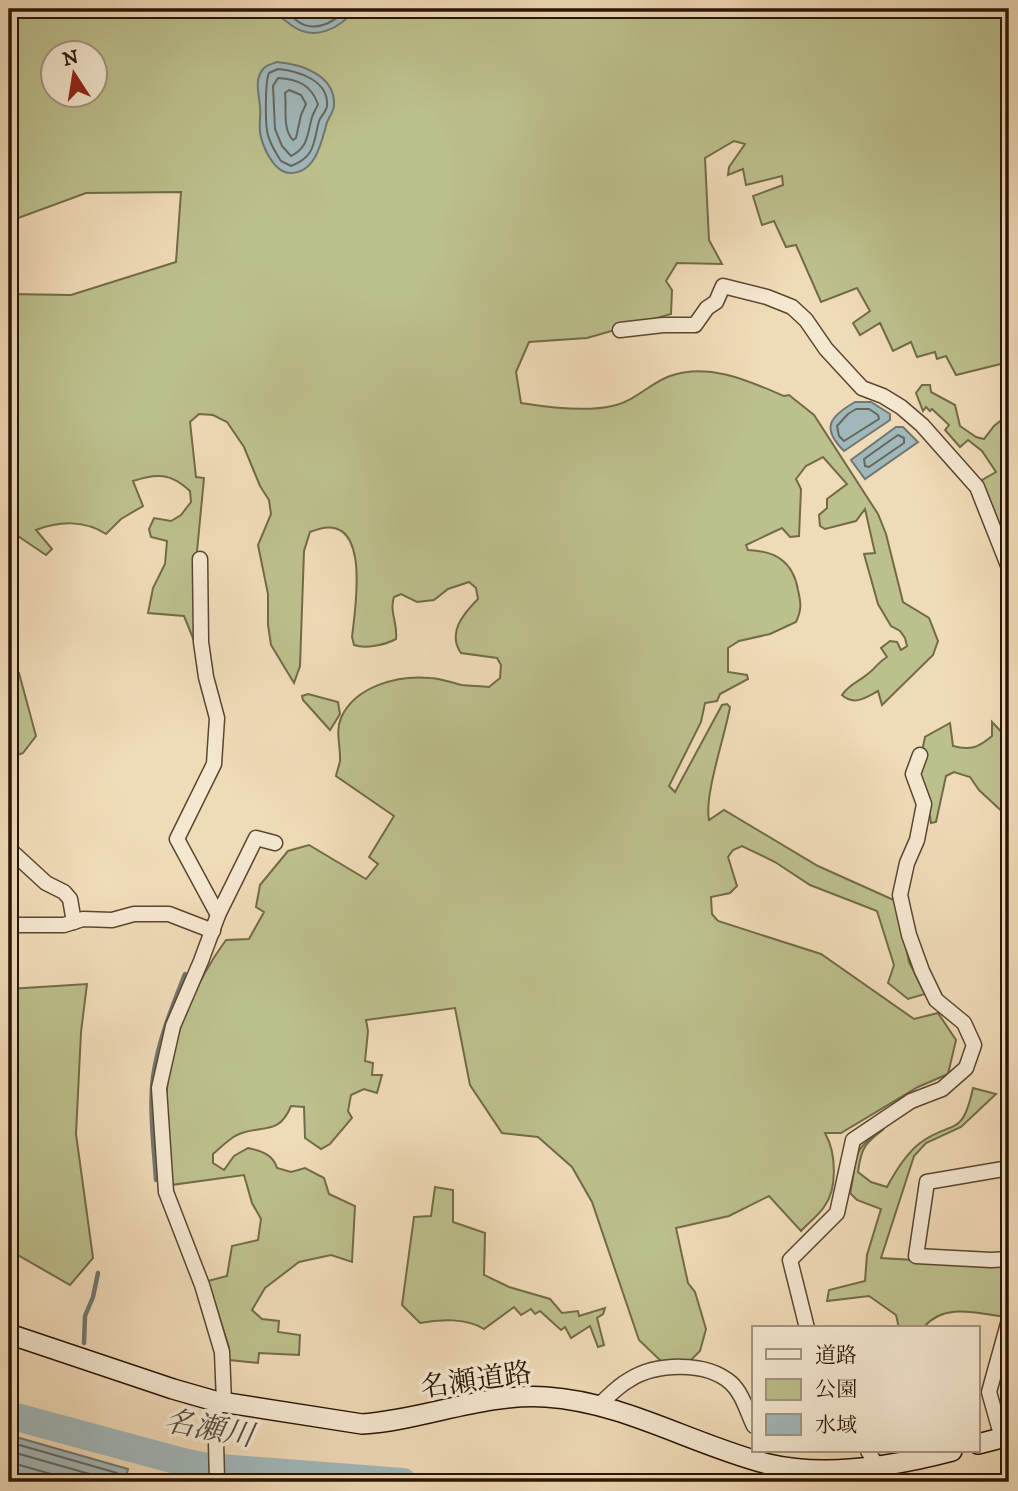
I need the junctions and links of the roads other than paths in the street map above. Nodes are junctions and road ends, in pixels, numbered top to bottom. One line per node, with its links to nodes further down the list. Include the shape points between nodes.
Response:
1 (620, 330): 3 (street, via 695,325 716,302 723,286 792,307 862,388 901,407 922,425 977,487)
2 (200, 559): 7 (street, via 201,642 217,718 216,751 177,839)
3 (1009, 568)
4 (920, 755): 14 (street, via 914,774 923,804 900,897 909,935 936,1000 964,1023 974,1045 966,1068 942,1089 911,1101 853,1140 837,1213 790,1260)
5 (275, 843): 7 (street, via 256,838)
6 (9, 849): 8 (street, via 71,899)
7 (218, 915): 10 (street)
8 (74, 922): 9 (street); 10 (street, via 169,914)
9 (9, 925)
10 (213, 931): 16 (street, via 173,1026 159,1088 166,1192 222,1352)
11 (1009, 1168): 12 (street, via 927,1182 916,1256)
12 (1009, 1259)
13 (1009, 1320): 19 (street, via 989,1392)
14 (806, 1326)
15 (9, 1334): 16 (street, 名瀬道路)
16 (220, 1401): 17 (street, 名瀬道路, via 362,1423 497,1398 545,1396); 24 (street)
17 (600, 1404): 18 (street, via 629,1380 686,1366 717,1373 731,1384); 22 (street, 名瀬道路)
18 (752, 1421)
19 (1006, 1437): 20 (street)
20 (979, 1444)
21 (947, 1452): 23 (street, 名瀬道路)
22 (763, 1457): 23 (street, 名瀬道路, via 801,1468)
23 (875, 1466)
24 (217, 1480)

